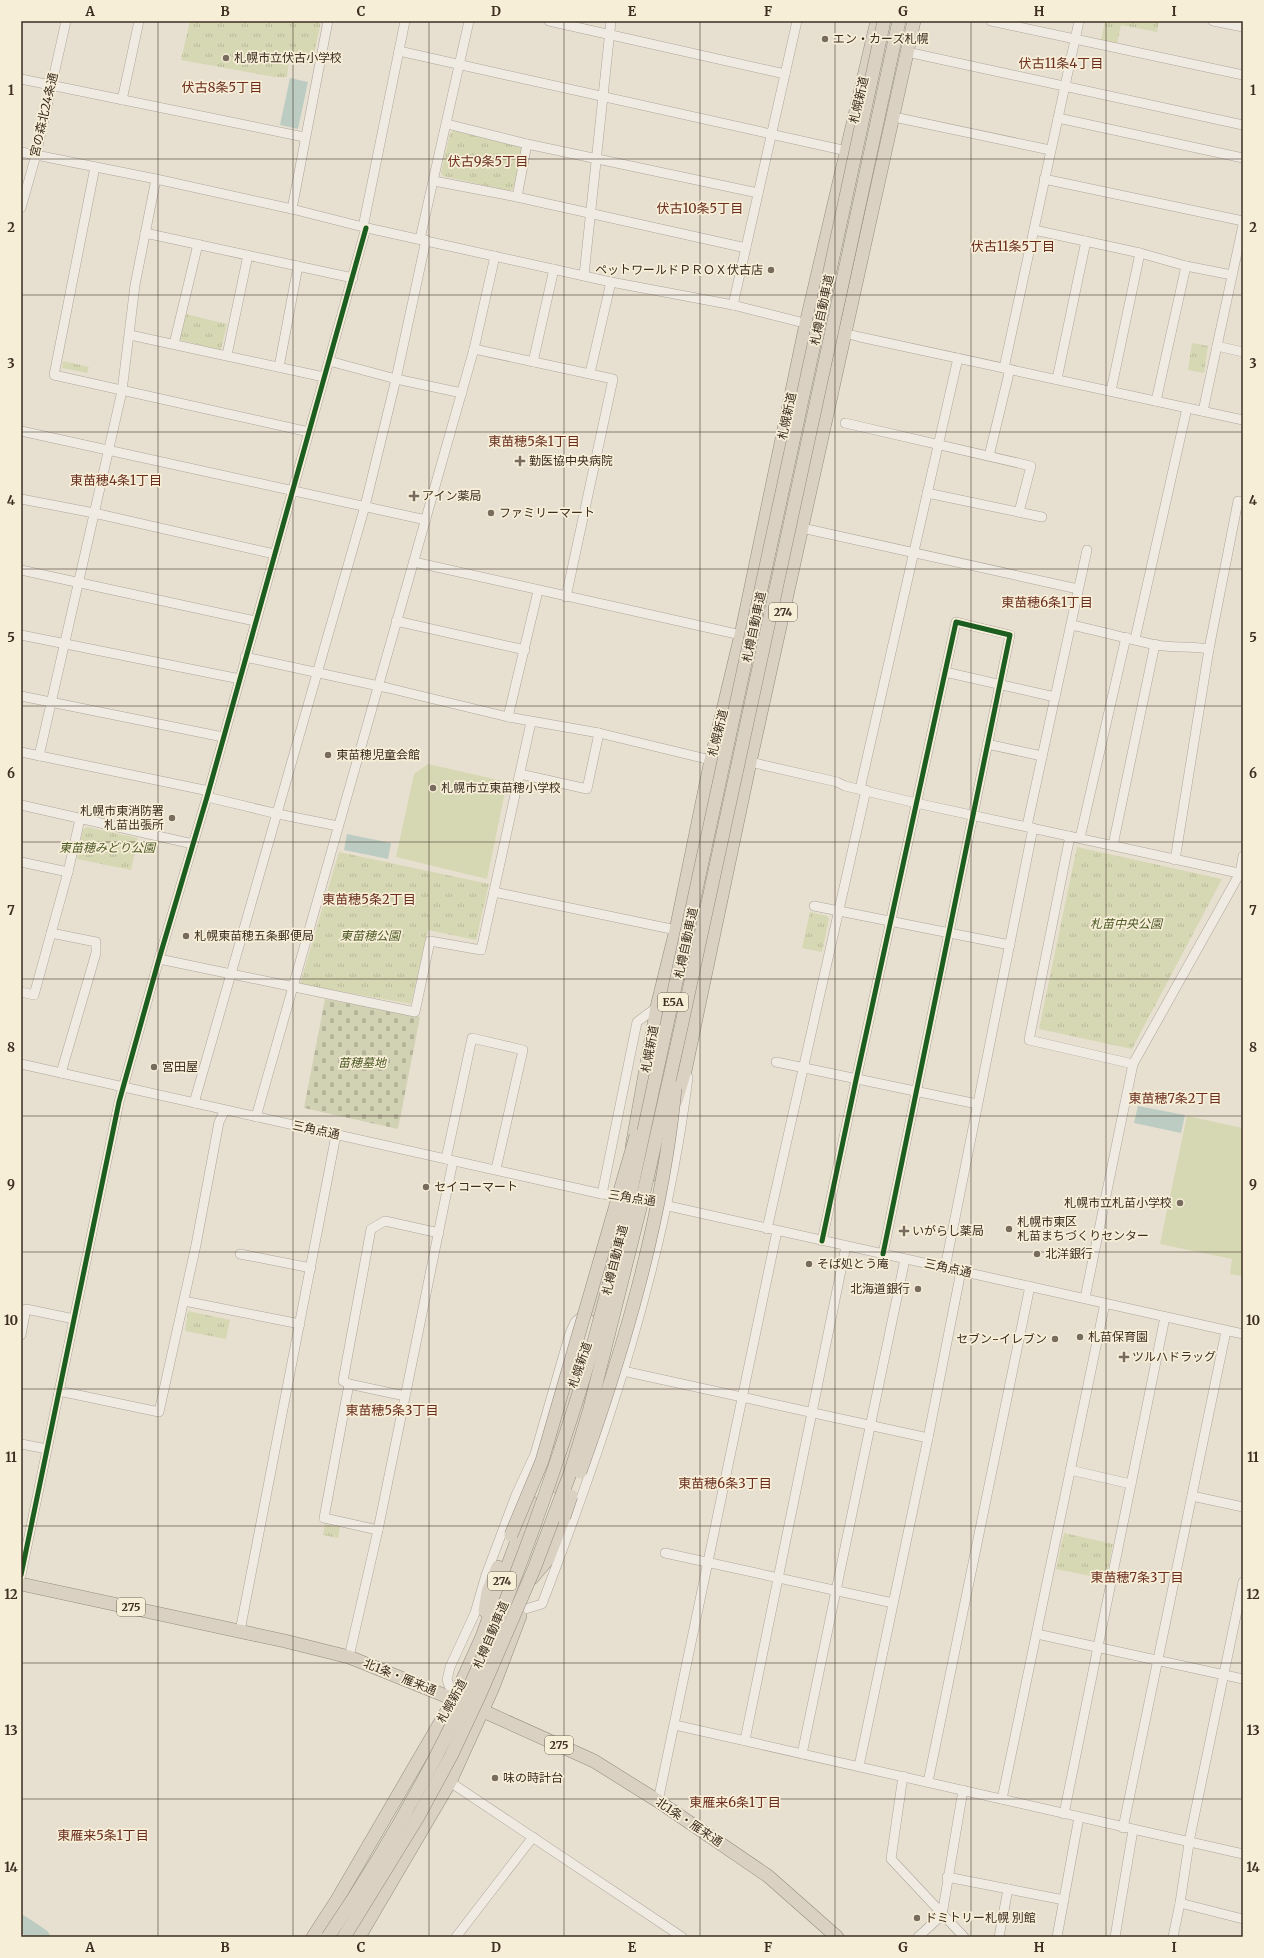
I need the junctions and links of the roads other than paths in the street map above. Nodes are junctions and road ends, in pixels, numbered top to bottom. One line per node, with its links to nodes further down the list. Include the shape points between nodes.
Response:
1 (66, 21): 25 (street, 宮の森北24条通)
2 (139, 21): 28 (street)
3 (328, 21): 34 (street)
4 (405, 21): 19 (street)
5 (469, 21): 21 (street)
6 (549, 21): 17 (street)
7 (611, 21): 17 (street)
8 (797, 21): 22 (street)
9 (877, 21): 37 (highway, 札幌新道 / 274)
10 (884, 21): 184 (highway, 札樽自動車道 / E5A, bridge)
11 (899, 21): 183 (highway, 札樽自動車道 / E5A, bridge)
12 (914, 21): 20 (highway, 札幌新道 / 274)
13 (991, 21): 18 (street)
14 (1079, 21): 18 (street)
15 (1213, 21): 16 (street)
16 (1243, 27)
17 (610, 35): 22 (street); 27 (street)
18 (1075, 39): 23 (street); 26 (street)
19 (399, 51): 21 (street); 53 (street)
20 (907, 52): 26 (street); 29 (highway, 札幌新道 / 274)
21 (459, 65): 27 (street); 31 (street)
22 (785, 74): 33 (street)
23 (1243, 75)
24 (21, 79): 25 (street)
25 (51, 86): 28 (street); 39 (street, 宮の森北24条通)
26 (1065, 87): 30 (street); 32 (street)
27 (603, 96): 33 (street); 40 (street)
28 (122, 100): 34 (street)
29 (894, 117): 36 (street); 72 (highway, 札幌新道 / 274)
30 (1058, 118): 36 (street); 41 (street)
31 (447, 124): 35 (street); 45 (street)
32 (1243, 125)
33 (772, 133): 37 (street); 46 (street)
34 (304, 137): 49 (street)
35 (527, 144): 40 (street); 47 (street)
36 (1050, 150): 44 (street)
37 (847, 151): 71 (highway, 札幌新道 / 274)
38 (21, 152): 39 (street)
39 (36, 155): 42 (street); 48 (street, 宮の森北24条通)
40 (597, 157): 46 (street); 50 (street)
41 (1243, 158)
42 (95, 167): 43 (street); 88 (street, via 54,375)
43 (156, 179): 49 (street); 55 (street)
44 (1044, 179): 51 (street); 54 (street)
45 (434, 181): 47 (street); 56 (street)
46 (758, 193): 59 (street)
47 (517, 197): 50 (street)
48 (21, 208)
49 (292, 209): 53 (street)
50 (591, 214): 59 (street); 66 (street)
51 (1243, 221)
52 (1243, 225): 67 (street)
53 (364, 227): 56 (street); 68 (street)
54 (1034, 230): 57 (street); 83 (street)
55 (145, 233): 58 (street); 73 (street, via 135,285)
56 (423, 240): 62 (street); 86 (street)
57 (1086, 241): 60 (street); 87 (street)
58 (198, 244): 61 (street); 74 (street)
59 (746, 248): 70 (street)
60 (1140, 253): 64 (street); 89 (street)
61 (248, 255): 63 (street); 78 (street)
62 (495, 256): 65 (street); 76 (street)
63 (298, 266): 68 (street); 82 (street)
64 (1186, 266): 67 (street); 91 (street)
65 (554, 269): 66 (street); 81 (street)
66 (584, 275): 69 (street)
67 (1232, 275): 75 (street)
68 (353, 278): 80 (street)
69 (611, 282): 70 (street); 84 (street)
70 (733, 305): 71 (street)
71 (806, 324): 72 (street); 124 (highway, 札幌新道 / 274)
72 (846, 334): 79 (street); 110 (highway, 札幌新道 / 274)
73 (130, 335): 74 (street); 88 (street)
74 (174, 344): 78 (street)
75 (1217, 346): 77 (street); 93 (street)
76 (474, 349): 81 (street); 90 (street)
77 (1243, 352)
78 (227, 355): 82 (street)
79 (958, 358): 83 (street); 98 (street)
80 (329, 361): 85 (street); 86 (street)
81 (533, 362): 84 (street)
82 (279, 367): 85 (street)
83 (1007, 368): 87 (street); 100 (street)
84 (590, 374): 119 (street, via 613,379)
85 (324, 377): 97 (street)
86 (396, 379): 90 (street); 105 (street)
87 (1057, 380): 89 (street)
88 (122, 391): 97 (street); 99 (street)
89 (1110, 391): 91 (street)
90 (462, 393): 109 (street)
91 (1156, 401): 92 (street)
92 (1187, 408): 93 (street); 126 (street)
93 (1203, 411): 94 (street)
94 (1243, 420)
95 (845, 423): 98 (street)
96 (21, 431): 99 (street)
97 (309, 432): 101 (street)
98 (938, 444): 100 (street); 102 (street)
99 (109, 449): 101 (street); 107 (street)
100 (989, 456): 106 (street, via 1031,466)
101 (292, 491): 105 (street); 113 (street)
102 (927, 493): 106 (street); 112 (street)
103 (21, 499): 107 (street)
104 (1243, 502): 129 (street, via 1238,501)
105 (365, 506): 109 (street); 132 (street)
106 (1019, 512): 108 (street)
107 (94, 513): 113 (street); 116 (street)
108 (1042, 517)
109 (426, 520): 114 (street)
110 (802, 528): 112 (street); 149 (highway, 札幌新道 / 274)
111 (1087, 550): 117 (street)
112 (913, 551): 117 (street); 151 (street)
113 (274, 554): 120 (street)
114 (414, 562): 118 (street); 121 (street)
115 (21, 570): 116 (street)
116 (78, 581): 120 (street); 127 (street)
117 (1078, 589): 122 (street)
118 (538, 591): 119 (street); 130 (street)
119 (566, 597): 124 (street)
120 (255, 620): 131 (street)
121 (396, 622): 130 (street); 136 (street)
122 (1071, 625): 125 (street); 138 (street)
123 (21, 635): 127 (street)
124 (741, 635): 148 (highway, 札幌新道 / 274)
125 (1126, 637): 126 (street); 161 (street)
126 (1135, 639): 128 (street)
127 (64, 644): 134 (street); 139 (street)
128 (1155, 644): 129 (street); 163 (street)
129 (1208, 649): 165 (street)
130 (525, 650): 140 (street)
131 (245, 657): 132 (street); 134 (street)
132 (318, 672): 136 (street); 155 (street)
133 (945, 672): 135 (street); 135 (street, via 956,622 1010,635); 153 (street)
134 (240, 679): 143 (street)
135 (1000, 685): 138 (street); 144 (street)
136 (377, 686): 140 (street); 158 (street)
137 (21, 696): 139 (street)
138 (1055, 697): 147 (street)
139 (51, 702): 143 (street); 146 (street)
140 (508, 717): 141 (street)
141 (530, 722): 142 (street); 150 (street)
142 (599, 733): 148 (street); 150 (street, via 587,789)
143 (223, 737): 152 (street)
144 (987, 744): 147 (street); 156 (street)
145 (21, 752): 146 (street)
146 (39, 756): 152 (street)
147 (1042, 756): 159 (street)
148 (711, 760): 173 (highway, 札幌新道 / 274)
149 (750, 762): 151 (street); 182 (highway, 札幌新道 / 274)
150 (520, 774): 169 (street)
151 (863, 790): 153 (street); 171 (street)
152 (208, 794): 155 (street); 162 (street)
153 (916, 803): 156 (street); 172 (street)
154 (21, 806): 157 (street)
155 (278, 814): 158 (street); 178 (street)
156 (972, 815): 159 (street); 175 (street)
157 (80, 819): 162 (street); 167 (street)
158 (338, 826): 179 (street)
159 (1030, 827): 160 (street); 176 (street)
160 (1070, 836): 161 (street); 187 (street, via 1029,1040)
161 (1080, 838): 163 (street)
162 (193, 844): 177 (street)
163 (1113, 845): 165 (street)
164 (1243, 856): 168 (street)
165 (1176, 860): 168 (street)
166 (21, 862): 167 (street)
167 (68, 872): 174 (street)
168 (1242, 873): 187 (street)
169 (494, 892): 173 (street); 179 (street, via 481,950 430,941 415,1012)
170 (814, 906): 171 (street)
171 (838, 911): 172 (street); 188 (street)
172 (890, 922): 175 (street); 190 (street)
173 (676, 930): 181 (highway, 札幌新道 / 274)
174 (51, 933): 180 (street, via 34,995); 189 (street, via 96,942 96,952)
175 (948, 933): 176 (street); 192 (street)
176 (1010, 945): 194 (street)
177 (159, 959): 178 (street); 191 (street)
178 (231, 974): 179 (street); 193 (street)
179 (292, 988): 196 (street)
180 (21, 992)
181 (657, 1007): 200 (street, via 637,1022); 201 (highway, 札幌新道 / 274)
182 (694, 1024): 202 (highway, 札幌新道 / 274, via 685,1071); 203 (street, via 681,1130)
183 (680, 1032): 245 (highway, bridge, via 669,1149 651,1234 614,1371 547,1560); 286 (highway, 札樽自動車道 / E5A, bridge, via 644,1192 589,1412 571,1471 528,1583 451,1756)
184 (665, 1038): 253 (highway, bridge, via 542,1461 488,1592); 285 (highway, 札樽自動車道 / E5A, bridge, via 613,1270 579,1394 521,1563 475,1675 438,1753 406,1811)
185 (776, 1062): 188 (street)
186 (21, 1064): 189 (street, 三角点通)
187 (1133, 1064): 216 (street)
188 (803, 1069): 190 (street); 204 (street)
189 (61, 1073): 191 (street, 三角点通)
190 (856, 1080): 192 (street); 207 (street)
191 (124, 1087): 193 (street, 三角点通); 221 (street)
192 (916, 1092): 194 (street); 210 (street)
193 (194, 1103): 195 (street, 三角点通)
194 (978, 1104): 213 (street)
195 (225, 1110): 196 (street, 三角点通); 217 (street, via 219,1122)
196 (256, 1117): 197 (street, 三角点通)
197 (336, 1135): 198 (street, 三角点通); 212 (street)
198 (450, 1160): 199 (street, 三角点通); 199 (street, via 472,1038 523,1050); 206 (street)
199 (496, 1169): 200 (street, 三角点通)
200 (602, 1194): 201 (street, 三角点通)
201 (623, 1196): 202 (street, 三角点通); 218 (highway, 札幌新道 / 274)
202 (646, 1200): 203 (street, 三角点通); 245 (highway, 札幌新道 / 274)
203 (668, 1204): 204 (street, 三角点通); 226 (street)
204 (767, 1228): 205 (street, 三角点通)
205 (777, 1231): 207 (street, 三角点通); 230 (street)
206 (439, 1233): 227 (street, via 385,1221 371,1229 343,1381); 229 (street)
207 (822, 1241): 208 (street, 三角点通)
208 (846, 1246): 210 (street, 三角点通); 231 (street)
209 (240, 1254): 212 (street)
210 (883, 1254): 211 (street, 三角点通)
211 (905, 1259): 213 (street, 三角点通); 232 (street)
212 (312, 1268): 222 (street)
213 (945, 1268): 214 (street, 三角点通)
214 (961, 1271): 215 (street, 三角点通); 233 (street)
215 (1030, 1286): 216 (street, 三角点通); 267 (street)
216 (1085, 1298): 219 (street, 三角点通)
217 (184, 1301): 222 (street); 228 (street, via 159,1412)
218 (598, 1302): 253 (highway, 札幌新道 / 274, via 586,1350); 259 (street, via 575,1322 570,1333 534,1454 486,1575 475,1613 450,1667 447,1680)
219 (1105, 1303): 220 (street, 三角点通); 236 (street)
220 (1165, 1317): 223 (street, 三角点通); 237 (street)
221 (74, 1318): 225 (street, via 26,1310); 228 (street)
222 (300, 1324): 251 (street)
223 (1226, 1331): 224 (street, 三角点通); 238 (street)
224 (1243, 1334)
225 (21, 1335)
226 (623, 1371): 230 (street); 250 (street, via 573,1524 542,1604)
227 (349, 1384): 229 (street); 240 (street, via 324,1518)
228 (59, 1391): 235 (street)
229 (405, 1396): 240 (street)
230 (742, 1398): 231 (street); 242 (street)
231 (812, 1413): 232 (street); 244 (street)
232 (870, 1426): 233 (street); 248 (street)
233 (928, 1438): 249 (street)
234 (21, 1444): 235 (street)
235 (47, 1449): 243 (street)
236 (1070, 1470): 237 (street); 252 (street)
237 (1131, 1484): 254 (street)
238 (1192, 1496): 239 (street); 256 (street)
239 (1243, 1508)
240 (378, 1530): 255 (street)
241 (665, 1553): 242 (street)
242 (707, 1562): 244 (street); 261 (street)
243 (21, 1575)
244 (778, 1577): 248 (street); 262 (street)
245 (532, 1578): 250 (highway, 札幌新道 / 274)
246 (1243, 1582): 257 (street)
247 (21, 1584): 251 (highway, 北1条・雁来通 / 275)
248 (835, 1590): 249 (street); 263 (street)
249 (893, 1603): 264 (street)
250 (522, 1610): 260 (highway, 札幌新道 / 274)
251 (240, 1631): 255 (highway, 北1条・雁来通 / 275)
252 (1037, 1634): 254 (street); 269 (street)
253 (482, 1637): 259 (highway, 札幌新道 / 274)
254 (1099, 1648): 256 (street); 271 (street)
255 (349, 1657): 259 (highway, 北1条・雁来通 / 275)
256 (1158, 1661): 257 (street); 273 (street)
257 (1223, 1675): 258 (street); 276 (street)
258 (1243, 1679)
259 (454, 1699): 260 (highway, 北1条・雁来通 / 275); 284 (highway, 札幌新道 / 274)
260 (483, 1711): 266 (highway, 札幌新道 / 274); 270 (highway, 北1条・雁来通 / 275, via 594,1761)
261 (675, 1725): 262 (street); 270 (street)
262 (745, 1740): 263 (street)
263 (802, 1754): 264 (street)
264 (859, 1766): 265 (street)
265 (903, 1776): 267 (street); 282 (street, via 891,1859)
266 (450, 1782): 275 (street); 287 (highway, 札幌新道 / 274)
267 (928, 1782): 268 (street)
268 (963, 1790): 269 (street); 278 (street)
269 (1002, 1799): 271 (street)
270 (658, 1801): 290 (highway, 北1条・雁来通 / 275, via 768,1876)
271 (1064, 1814): 272 (street)
272 (1080, 1818): 273 (street); 280 (street)
273 (1123, 1828): 274 (street)
274 (1133, 1830): 276 (street); 295 (street)
275 (533, 1837): 288 (street); 289 (street)
276 (1189, 1842): 277 (street); 281 (street)
277 (1243, 1854)
278 (947, 1876): 279 (street); 282 (street)
279 (1008, 1889): 280 (street); 293 (street)
280 (1064, 1900): 294 (street)
281 (1180, 1903): 283 (street); 296 (street)
282 (942, 1914): 291 (street); 292 (street)
283 (1243, 1918)
284 (313, 1937)
285 (328, 1937)
286 (344, 1937)
287 (359, 1937)
288 (456, 1937)
289 (682, 1937)
290 (837, 1937)
291 (918, 1937)
292 (964, 1937)
293 (999, 1937)
294 (1057, 1937)
295 (1115, 1937)
296 (1173, 1937)

